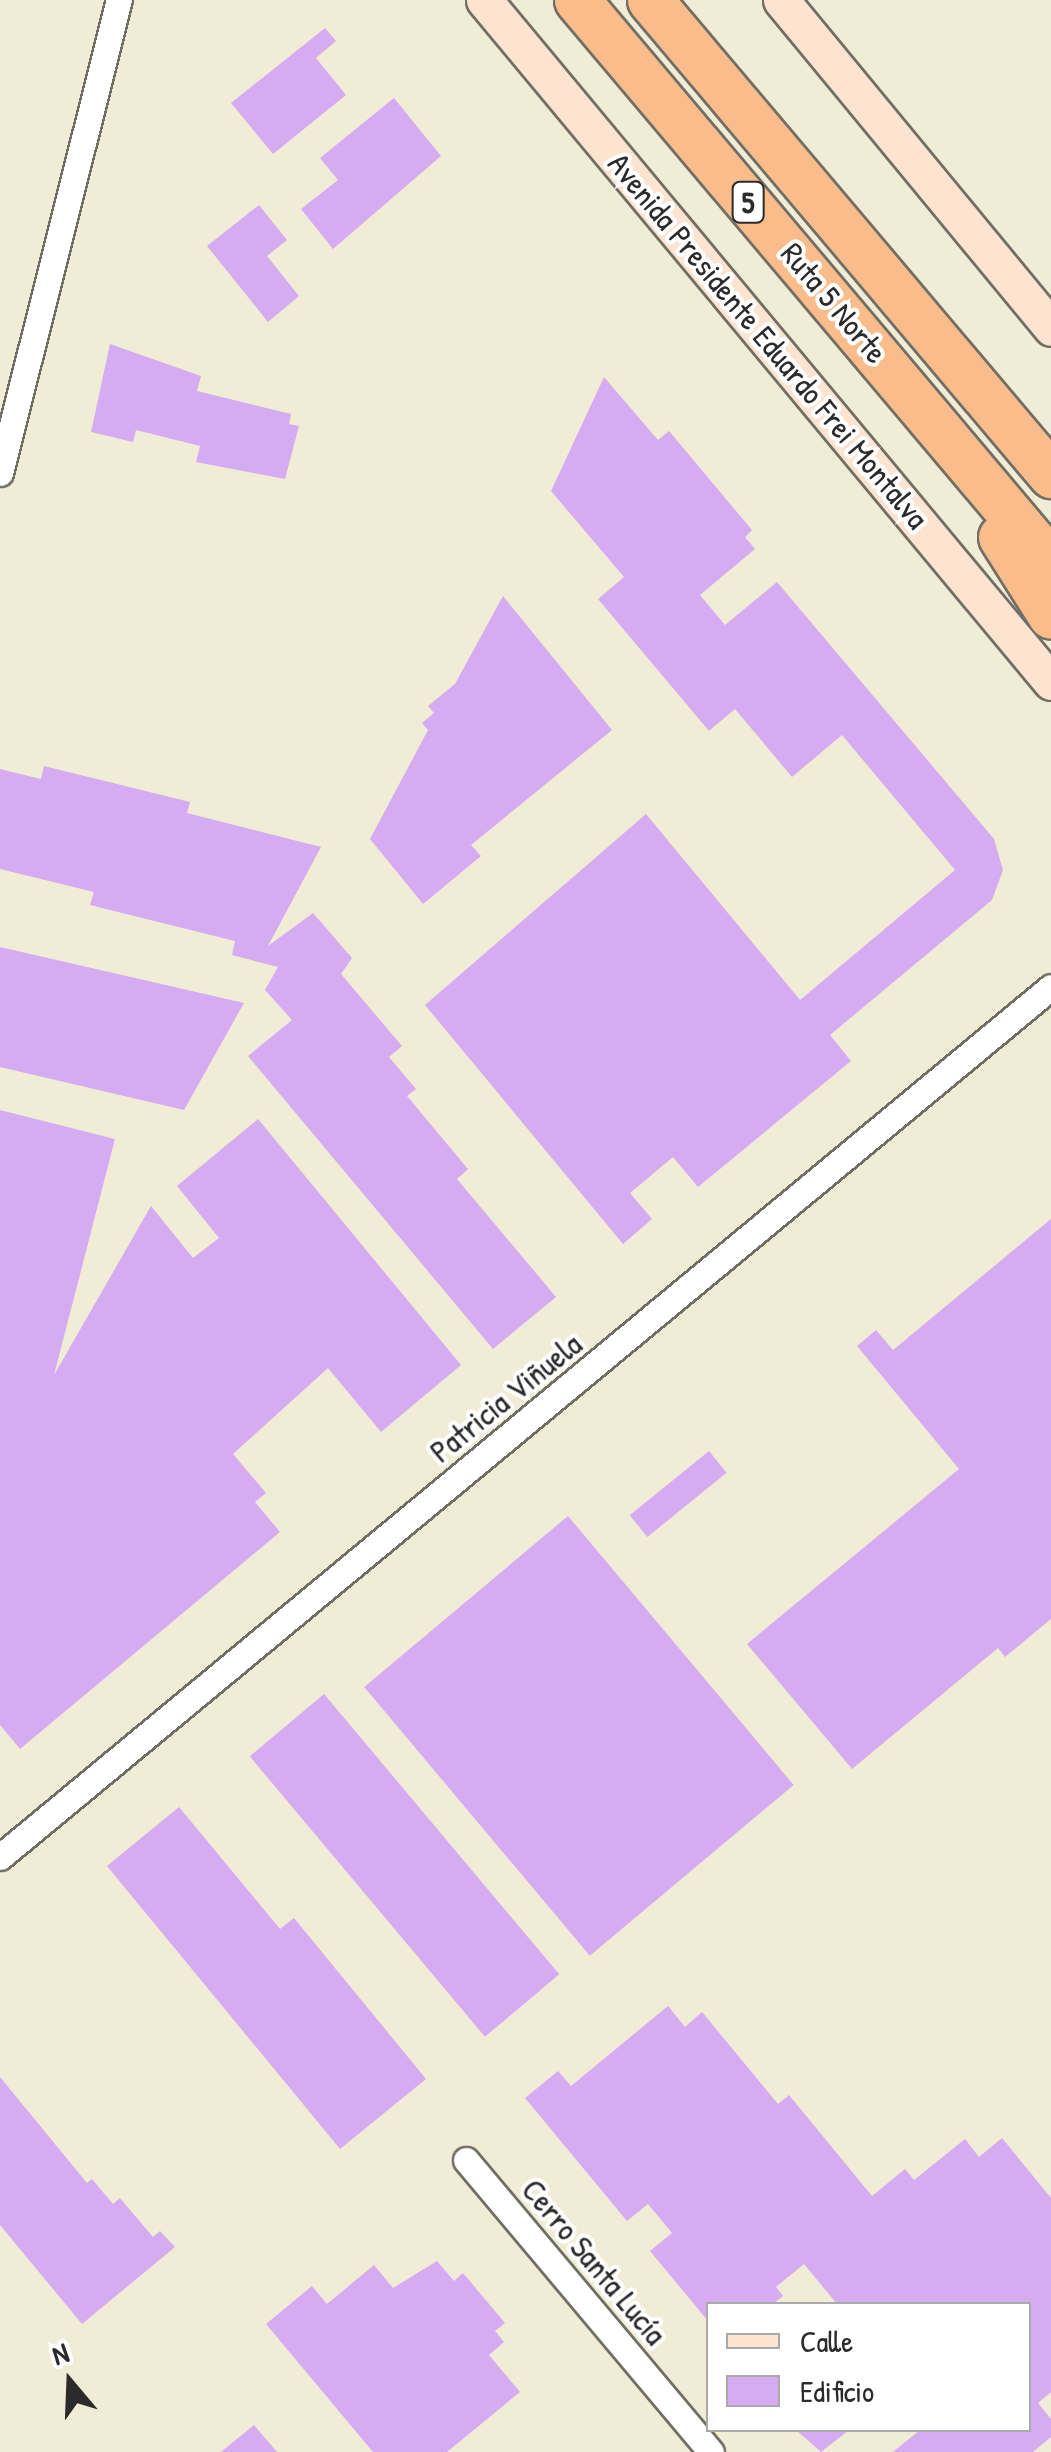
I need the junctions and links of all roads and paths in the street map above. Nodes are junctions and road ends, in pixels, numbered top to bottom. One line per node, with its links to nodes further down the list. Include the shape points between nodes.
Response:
1 (119, 0): 10 (street)
2 (484, 0): 14 (main road, Avenida Presidente Eduardo Frei Montalva)
3 (577, 0): 8 (highway, Ruta 5 Norte / 5)
4 (650, 0): 6 (highway, Ruta 5 Norte / 5)
5 (781, 0): 7 (main road)
6 (924, 322): 9 (highway); 11 (highway, Ruta 5 Norte / 5)
7 (1051, 328)
8 (920, 403): 12 (highway, Ruta 5 Norte / 5); 13 (highway)
9 (1051, 432)
10 (0, 473)
11 (1051, 475)
12 (1051, 562)
13 (1051, 616)
14 (1051, 682)
15 (1051, 987): 16 (street, Patricia Viñuela)
16 (0, 1858)
17 (466, 2160): 18 (street, Cerro Santa Lucía)
18 (712, 2452)

